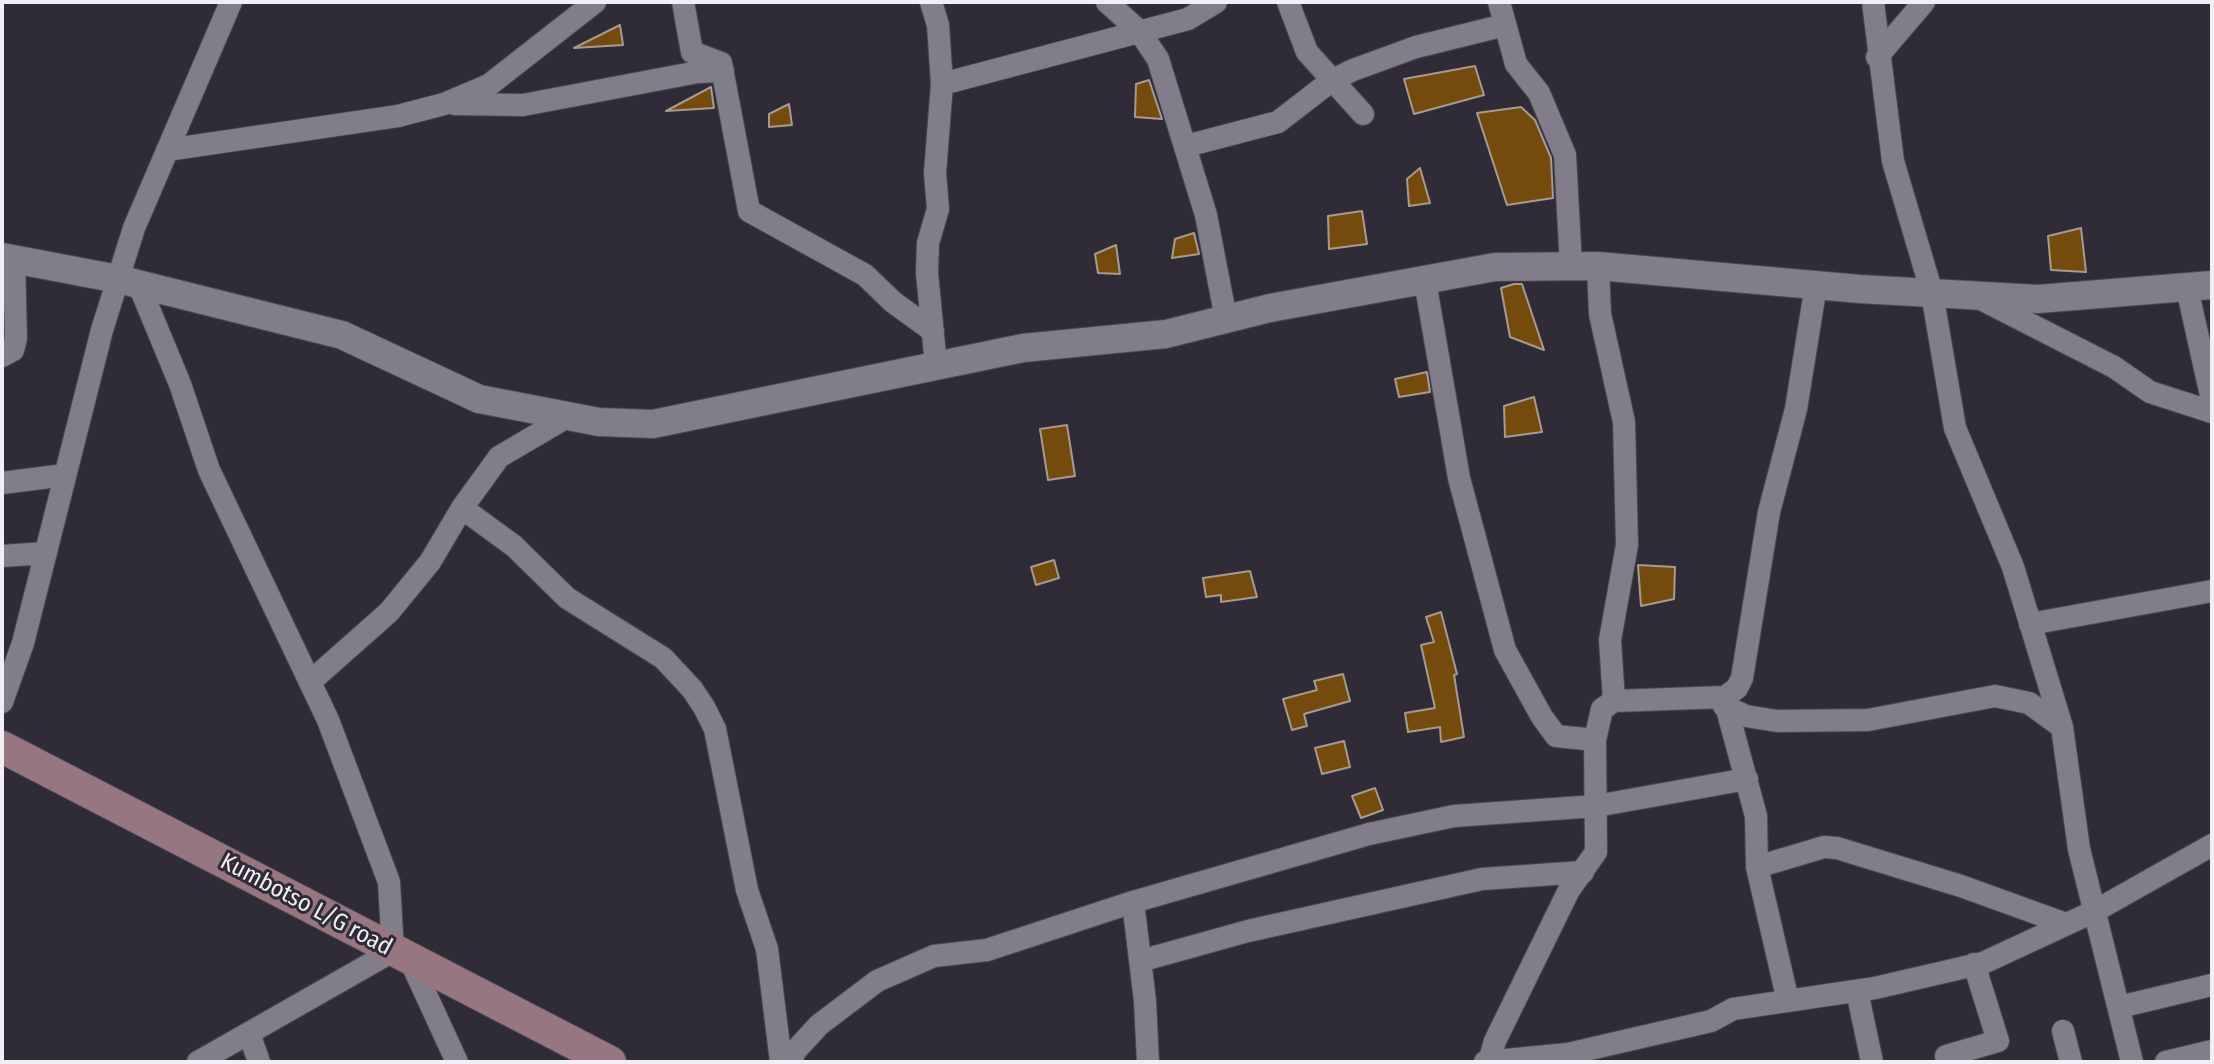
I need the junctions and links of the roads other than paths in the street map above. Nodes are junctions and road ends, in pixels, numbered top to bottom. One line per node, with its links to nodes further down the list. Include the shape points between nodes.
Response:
1 (231, 2): 20 (street)
2 (595, 2): 17 (street, via 489,85)
3 (683, 2): 14 (street, via 692,52 718,60)
4 (931, 2): 16 (street)
5 (1107, 2): 12 (street)
6 (1216, 2): 12 (street, via 1188,19)
7 (1288, 2): 15 (street, via 1307,52)
8 (1499, 2): 11 (street)
9 (1873, 2): 13 (street)
10 (1924, 2): 13 (street)
11 (1505, 25): 15 (street, via 1416,47); 22 (street, via 1516,64 1539,93 1565,155)
12 (1139, 31): 16 (street); 19 (street, via 1158,59)
13 (1877, 57): 27 (street, via 1893,161)
14 (723, 71): 17 (street, via 523,105); 30 (street, via 749,211 865,275)
15 (1331, 81): 18 (street); 19 (street, via 1278,122)
16 (942, 84): 30 (street, via 935,173 938,209 928,243)
17 (444, 104): 20 (street, via 398,116)
18 (1363, 114)
19 (1186, 146): 29 (street)
20 (167, 150): 24 (street, via 134,228)
21 (8, 259): 24 (street); 31 (street, via 16,338 13,350)
22 (1584, 266): 23 (street, via 1495,267); 25 (street); 44 (street, via 1624,422 1627,545 1610,640)
23 (1425, 281): 29 (street); 48 (street, via 1459,478 1505,650 1556,736)
24 (129, 282): 35 (street, via 342,335 479,399); 36 (street); 43 (street, via 180,384 209,470)
25 (1816, 285): 27 (street); 45 (street, via 1796,409 1769,512 1742,678)
26 (2200, 286): 28 (street, via 2038,299); 33 (street)
27 (1932, 293): 28 (street); 42 (street, via 1955,428 2013,567)
28 (1974, 295): 34 (street, via 2114,367 2150,392)
29 (1226, 319): 32 (street, via 1166,334 1023,348)
30 (933, 331): 32 (street)
31 (2, 356)
32 (936, 365): 35 (street, via 653,424)
33 (2212, 400)
34 (2212, 412)
35 (567, 417): 38 (street, via 499,457)
36 (65, 475): 37 (street); 39 (street)
37 (2, 483)
38 (462, 508): 43 (street, via 430,562 389,612); 73 (street, via 514,546 567,598 663,658 704,707 715,729 747,890 767,949)
39 (46, 553): 40 (street); 46 (street)
40 (2, 556)
41 (2212, 591): 42 (street)
42 (2030, 624): 47 (street)
43 (310, 682): 58 (street, via 389,882)
44 (1614, 701): 45 (street); 48 (street, via 1602,709)
45 (1724, 701): 47 (street, via 1746,716 1777,721 1868,720 1995,696 2029,703); 50 (street)
46 (2, 702)
47 (2062, 727): 56 (street, via 2079,849)
48 (1595, 740): 51 (street)
49 (2, 747): 58 (main road, Kumbotso L/G road)
50 (1747, 779): 51 (street); 53 (street, via 1756,816)
51 (1596, 806): 54 (street, via 1596,852); 55 (street, via 1454,816 1369,834)
52 (2212, 845): 56 (street)
53 (1757, 867): 57 (street, via 1837,848); 63 (street)
54 (1583, 872): 59 (street, via 1482,879); 76 (street, via 1569,890)
55 (1133, 902): 59 (street); 74 (street, via 1027,940 934,956 900,969 819,1025)
56 (2095, 911): 57 (street); 64 (street)
57 (2066, 924): 60 (street)
58 (401, 956): 66 (street); 71 (street); 72 (main road, Kumbotso L/G road)
59 (1140, 961): 75 (street)
60 (1974, 964): 62 (street); 68 (street)
61 (2212, 985): 64 (street)
62 (1857, 991): 63 (street); 77 (street)
63 (1788, 1001): 76 (street, via 1733,1009 1711,1021 1568,1054)
64 (2119, 1007): 80 (street)
65 (2063, 1031): 79 (street)
66 (249, 1033): 69 (street); 70 (street)
67 (2212, 1051): 81 (street)
68 (2000, 1052): 78 (street, via 1946,1056)
69 (198, 1062)
70 (259, 1062)
71 (457, 1062)
72 (610, 1062)
73 (781, 1062)
74 (791, 1062)
75 (1148, 1062)
76 (1488, 1062)
77 (1871, 1062)
78 (1947, 1062)
79 (2071, 1062)
80 (2132, 1062)
81 (2166, 1062)

